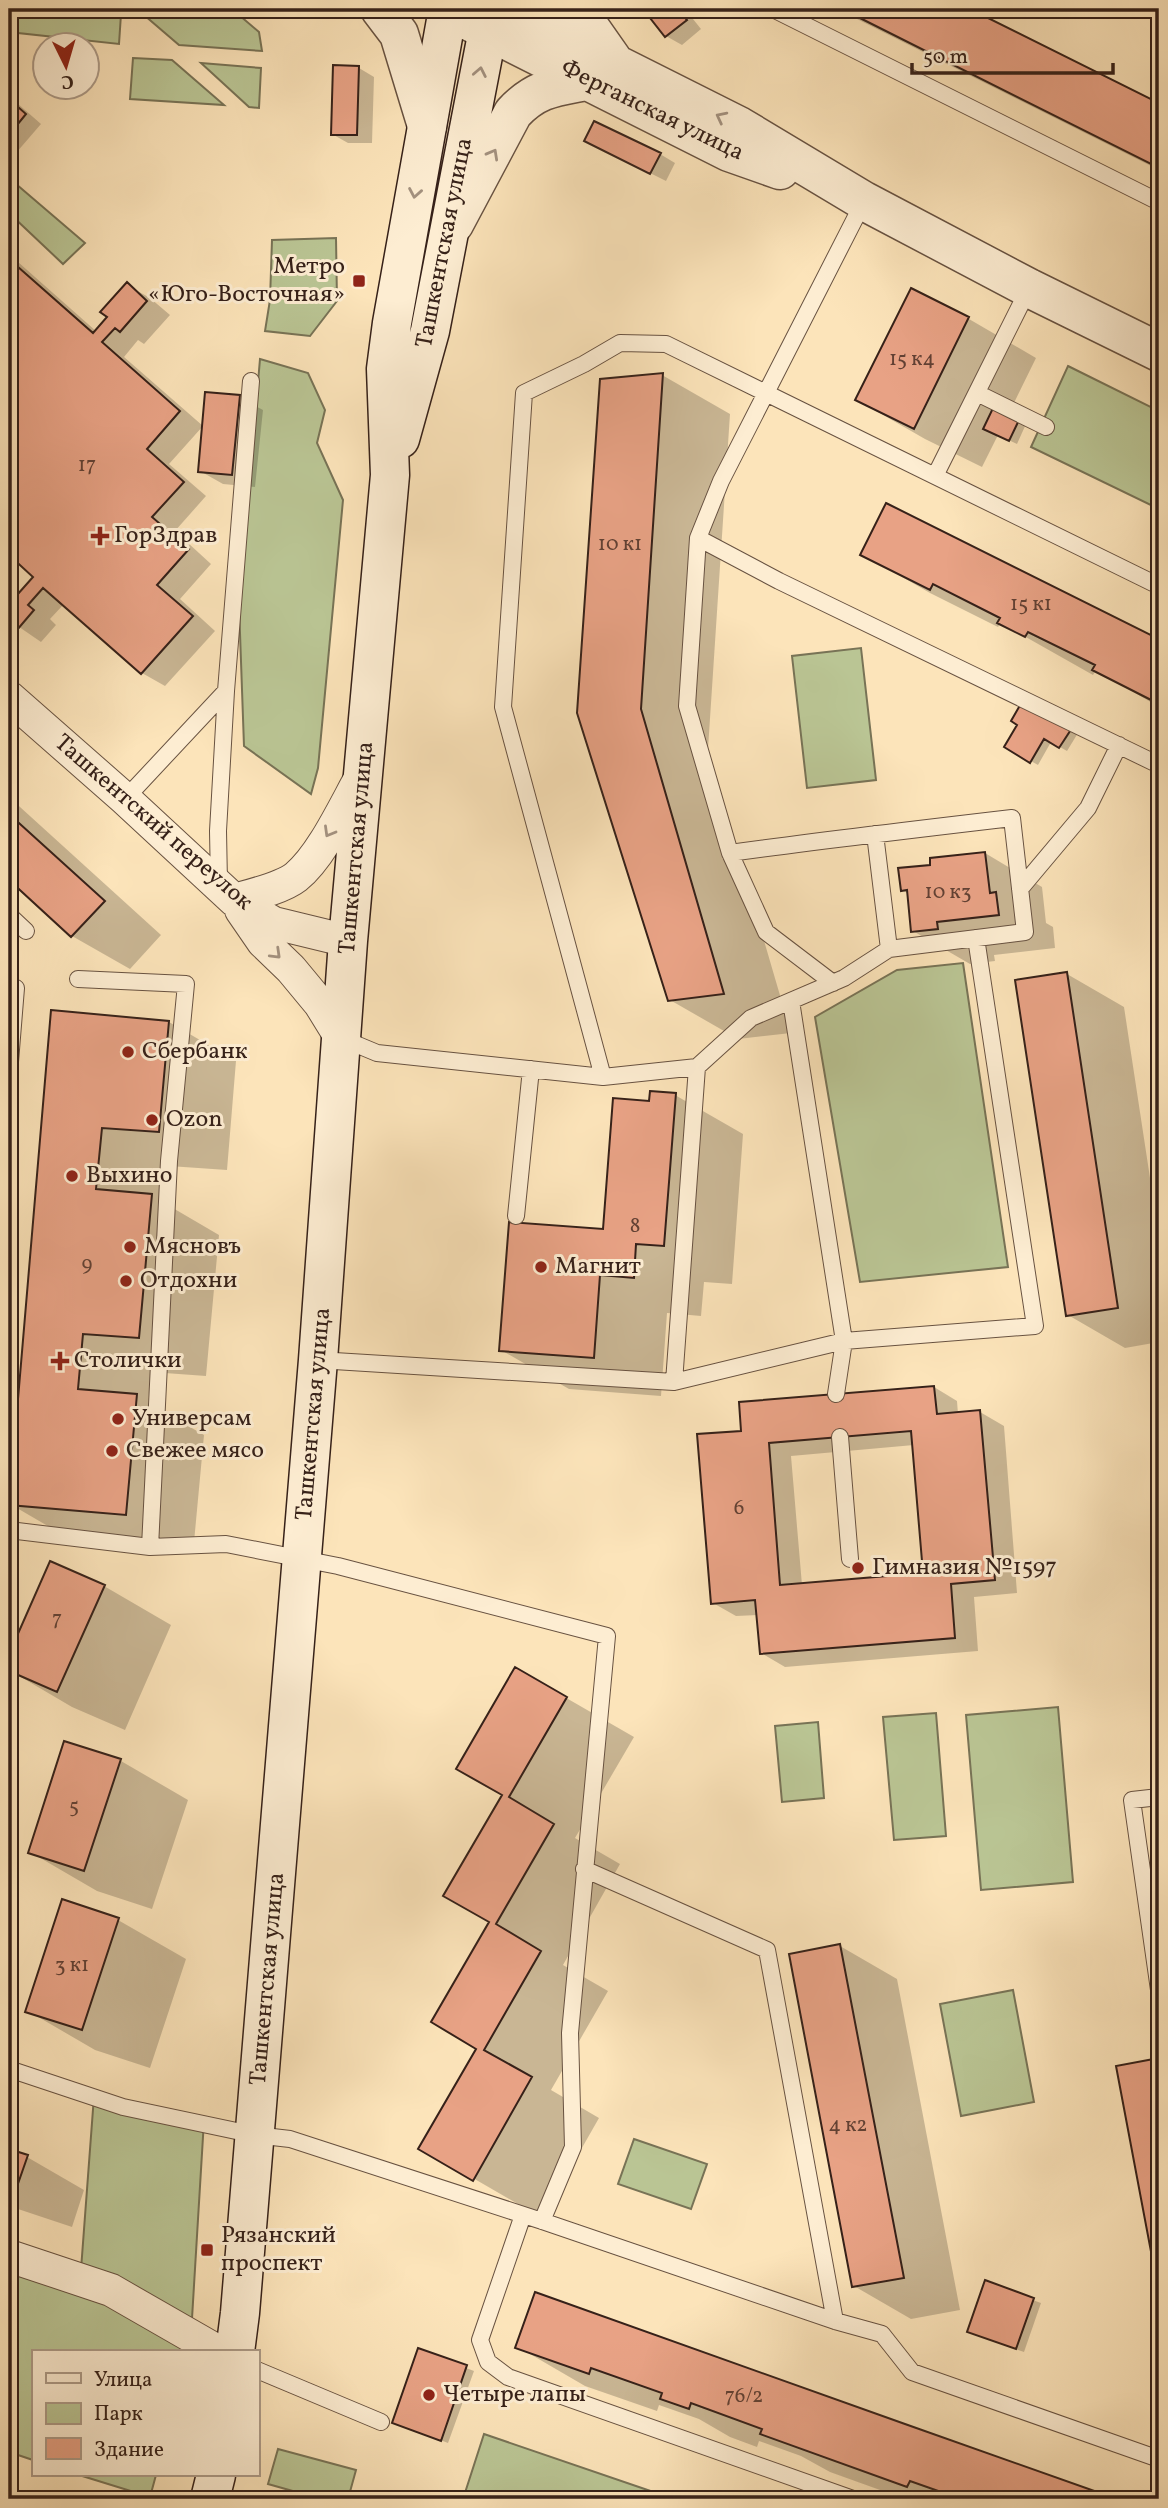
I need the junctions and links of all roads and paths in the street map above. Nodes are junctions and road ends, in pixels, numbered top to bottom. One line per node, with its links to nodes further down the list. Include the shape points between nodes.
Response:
1 (380, 9): 7 (main road, via 399,34)
2 (447, 9): 5 (main road, Ферганская улица); 7 (main road, Ташкентская улица)
3 (577, 9): 6 (main road)
4 (773, 9): 9 (lane)
5 (495, 16): 6 (main road, Ферганская улица); 10 (main road, Ташкентская улица, one-way to 5)
6 (601, 72): 8 (main road, Ферганская улица, via 729,152); 10 (main road, one-way to 6, via 513,113 544,89)
7 (427, 126): 17 (main road, Ташкентская улица, one-way to 17, via 386,369)
8 (864, 201): 11 (main road, Ферганская улица); 14 (lane)
9 (1159, 202)
10 (448, 235): 17 (main road, Ташкентская улица, via 430,331)
11 (1028, 288): 12 (main road, Ферганская улица); 15 (lane)
12 (1159, 352)
13 (251, 381): 21 (lane)
14 (766, 393): 18 (lane); 19 (lane); 44 (lane, via 666,344 620,343 524,393 503,707)
15 (976, 393): 16 (lane); 18 (lane)
16 (1046, 427)
17 (390, 475): 25 (main road, Ташкентская улица)
18 (935, 476): 20 (lane)
19 (698, 538): 23 (lane); 28 (lane, via 687,706)
20 (1159, 586)
21 (226, 691): 26 (lane); 30 (lane, via 218,831)
22 (9, 697): 26 (street, Ташкентский переулок)
23 (1119, 745): 24 (lane); 29 (lane, via 1088,808)
24 (1159, 765)
25 (364, 773): 30 (street, one-way to 30, via 317,852 295,878 266,890); 34 (main road, Ташкентская улица)
26 (125, 799): 30 (street, Ташкентский переулок)
27 (875, 834): 28 (lane); 29 (lane, via 1012,818); 35 (lane)
28 (730, 853): 37 (lane, via 766,932)
29 (1020, 889): 33 (lane, via 1026,932)
30 (227, 891): 34 (street, Ташкентский переулок, via 274,923); 40 (street, one-way to 40, via 264,942 320,1004)
31 (9, 915): 32 (lane)
32 (26, 931)
33 (976, 938): 35 (lane); 46 (lane, via 1035,1326)
34 (348, 942): 40 (main road, Ташкентская улица)
35 (888, 949): 37 (lane)
36 (78, 979): 52 (lane, via 186,985 169,1161)
37 (833, 983): 39 (lane)
38 (16, 988): 43 (lane)
39 (791, 1001): 41 (lane, via 751,1018); 46 (lane)
40 (341, 1038): 42 (lane, via 377,1053); 47 (main road, Ташкентская улица)
41 (696, 1067): 44 (lane); 48 (lane)
42 (531, 1069): 44 (lane); 45 (lane)
43 (9, 1074)
44 (603, 1077)
45 (516, 1216)
46 (844, 1341): 48 (lane); 49 (lane)
47 (318, 1360): 48 (lane); 54 (main road, Ташкентская улица)
48 (674, 1381)
49 (836, 1394)
50 (840, 1437): 53 (lane)
51 (9, 1530): 52 (lane)
52 (150, 1547): 54 (lane, via 226,1544)
53 (850, 1559)
54 (302, 1560): 56 (lane, via 607,1636); 59 (main road, Ташкентская улица)
55 (1159, 1797): 57 (lane, via 1132,1800)
56 (584, 1869): 61 (lane, via 570,2033 573,2147); 63 (lane, via 767,1950)
57 (1159, 1990)
58 (9, 2069): 59 (lane, via 123,2107)
59 (255, 2135): 60 (lane, via 290,2138); 65 (main road, Ташкентская улица)
60 (523, 2215): 61 (lane); 71 (lane, via 480,2340 488,2362 508,2377)
61 (542, 2221): 63 (lane)
62 (9, 2256): 64 (street, via 111,2290)
63 (835, 2321): 68 (lane, via 882,2334 912,2372)
64 (216, 2350)
65 (235, 2350)
66 (259, 2371): 67 (lane)
67 (381, 2421)
68 (1159, 2459)
69 (216, 2476): 70 (main road)
70 (210, 2499)
71 (853, 2499)

